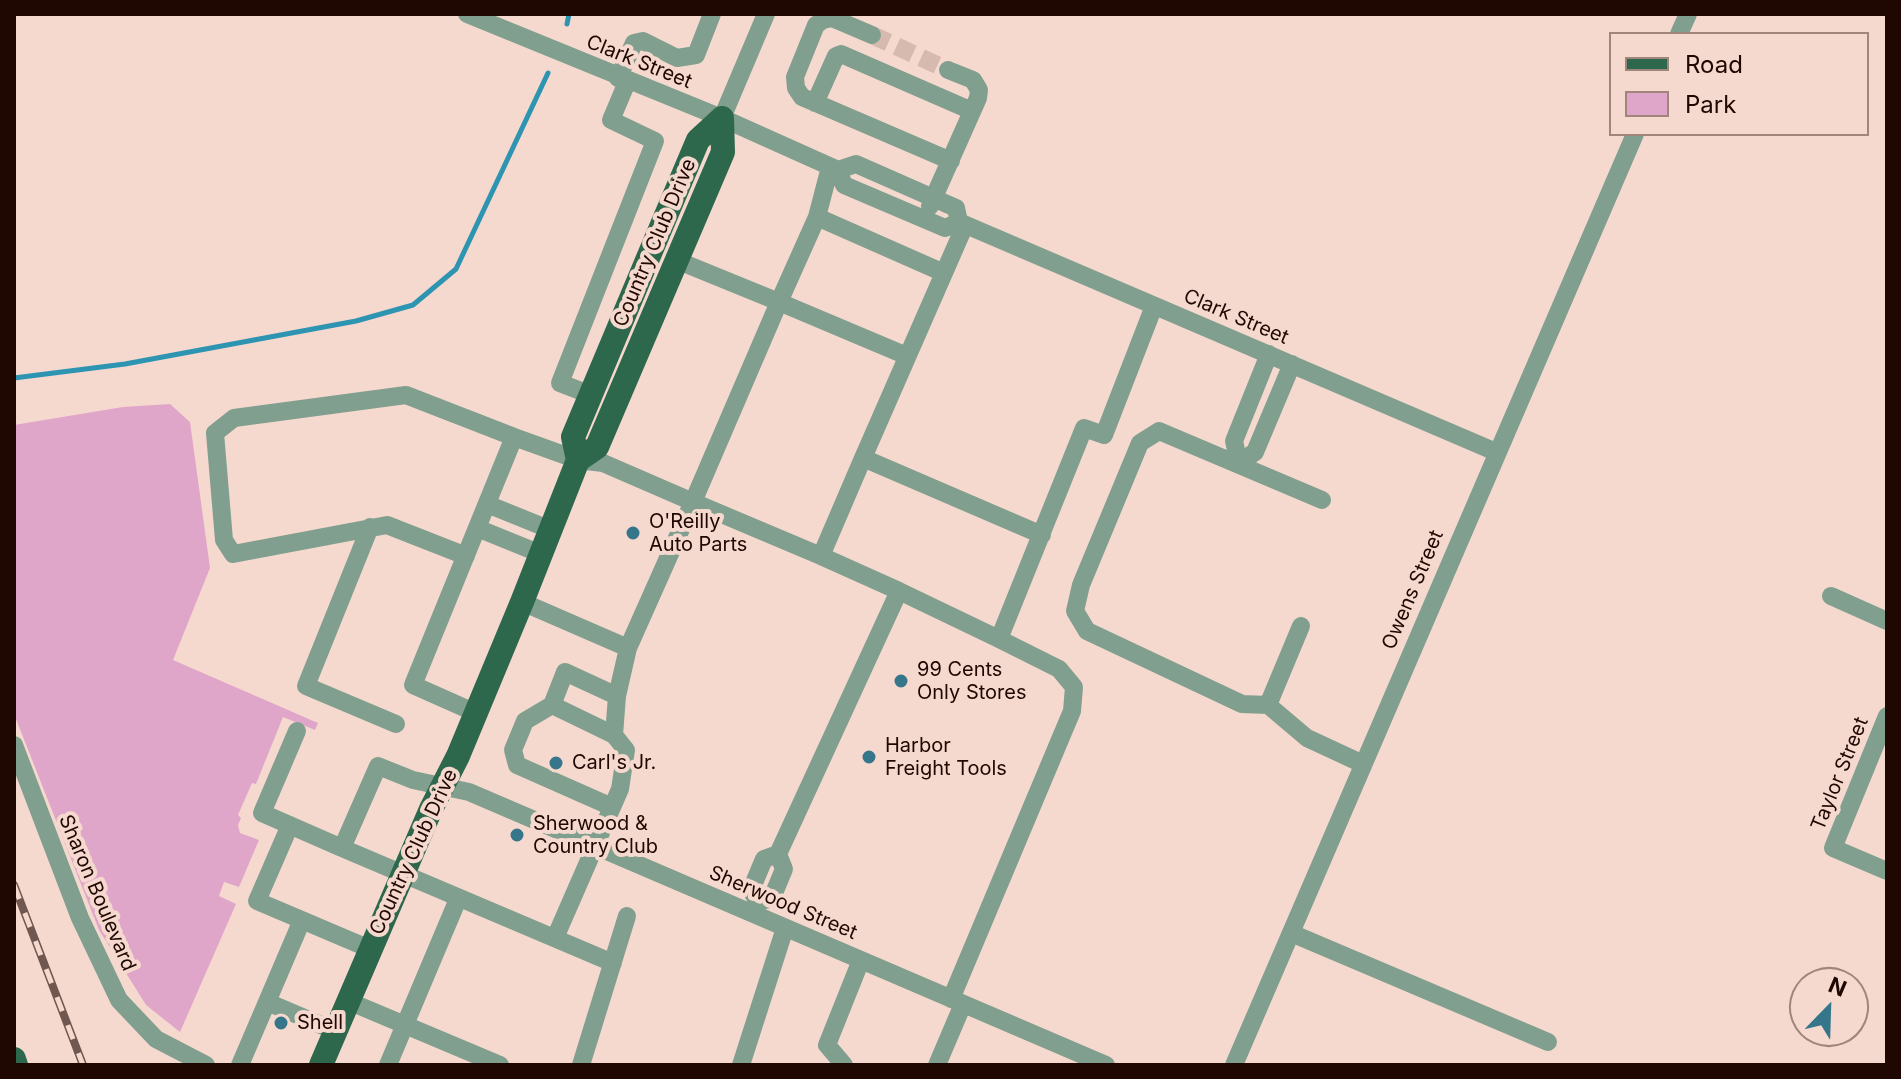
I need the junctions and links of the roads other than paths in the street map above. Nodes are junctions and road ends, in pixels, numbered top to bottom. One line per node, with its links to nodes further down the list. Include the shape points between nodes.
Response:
1 (467, 14): 6 (street, Clark Street)
2 (712, 14): 6 (street, via 696,55 677,58 643,41 634,43)
3 (766, 14): 9 (street)
4 (872, 35): 7 (street, via 832,18 816,25 795,77 802,97)
5 (948, 70): 8 (street, via 973,80 979,90)
6 (622, 80): 9 (street, Clark Street); 19 (street, via 611,120 655,141)
7 (815, 103): 8 (street, via 841,54); 11 (street)
8 (972, 111): 11 (street)
9 (722, 118): 12 (street, Clark Street); 17 (main road, Country Club Drive, via 723,152); 21 (main road, Country Club Drive, via 698,140)
10 (1634, 136): 28 (street, Owens Street)
11 (951, 161): 14 (street)
12 (834, 168): 13 (street, Clark Street, via 844,185); 14 (street, Clark Street, via 856,164); 15 (street)
13 (857, 191): 14 (street, via 872,185 928,207); 16 (street, Clark Street, via 945,228)
14 (935, 199): 16 (street, Clark Street, via 956,208)
15 (817, 217): 18 (street); 20 (street)
16 (962, 223): 18 (street); 22 (street, Clark Street)
17 (676, 260): 20 (street); 30 (main road, Country Club Drive, via 597,447)
18 (944, 273): 24 (street)
19 (597, 291): 21 (street); 26 (street, via 560,383)
20 (779, 302): 24 (street); 33 (street)
21 (629, 304): 26 (main road, Country Club Drive)
22 (1154, 306): 23 (street, Clark Street); 38 (street, via 1104,435 1084,428)
23 (1269, 354): 25 (street, Clark Street); 31 (street, via 1234,441)
24 (907, 356): 29 (street)
25 (1292, 364): 28 (street, Clark Street); 31 (street, via 1255,452)
26 (591, 395): 30 (main road, Country Club Drive, via 573,437)
27 (514, 437): 30 (street); 34 (street); 35 (street, via 406,395 234,418 215,433 224,540 233,554)
28 (1496, 452): 58 (street, Owens Street)
29 (863, 458): 38 (street); 41 (street)
30 (578, 460): 33 (street, via 603,463); 37 (main road, Country Club Drive)
31 (1239, 463): 32 (street); 51 (street, via 1159,431 1140,443 1075,611 1087,631 1242,704)
32 (1322, 500)
33 (693, 502): 41 (street); 48 (street)
34 (487, 504): 36 (street); 37 (street)
35 (370, 527): 40 (street, via 387,525); 54 (street, via 306,686)
36 (477, 528): 39 (street); 40 (street)
37 (551, 530): 39 (main road, Country Club Drive)
38 (1042, 535): 47 (street)
39 (541, 554): 44 (main road, Country Club Drive)
40 (466, 556): 52 (street, via 413,685)
41 (821, 556): 42 (street)
42 (899, 591): 47 (street); 67 (street, via 778,854 764,859 751,890)
43 (1831, 596): 45 (street)
44 (522, 602): 48 (street); 52 (main road, Country Club Drive)
45 (1887, 621)
46 (1301, 626): 51 (street)
47 (999, 639): 78 (street, via 1059,669 1074,687 1072,711)
48 (628, 648): 49 (street)
49 (617, 696): 50 (street, via 565,672); 56 (street)
50 (552, 705): 56 (street); 60 (street, via 525,721 513,750 517,765)
51 (1268, 705): 58 (street, via 1307,738)
52 (476, 713): 59 (main road, Country Club Drive)
53 (1887, 716): 64 (street, Taylor Street, via 1833,848)
54 (396, 724)
55 (297, 731): 61 (street, via 262,813)
56 (614, 735): 60 (street, via 626,750)
57 (14, 745): 84 (street, Sharon Boulevard, via 80,918 119,1000 156,1039)
58 (1363, 764): 71 (street, Owens Street)
59 (441, 786): 62 (street, Sherwood Street, via 469,792); 63 (street, Sherwood Street, via 378,766); 65 (main road, Country Club Drive)
60 (612, 807): 62 (street)
61 (290, 825): 63 (street); 69 (street, via 257,901)
62 (594, 846): 67 (street, Sherwood Street); 72 (street)
63 (342, 848): 65 (street)
64 (1887, 871)
65 (402, 874): 66 (street); 73 (main road, Country Club Drive)
66 (458, 899): 72 (street); 79 (street)
67 (756, 908): 70 (street, Sherwood Street)
68 (627, 916): 75 (street)
69 (302, 920): 73 (street); 77 (street)
70 (785, 928): 74 (street, Sherwood Street); 90 (street)
71 (1291, 933): 81 (street); 94 (street, Owens Street)
72 (555, 938): 75 (street)
73 (370, 949): 76 (main road, Country Club Drive)
74 (861, 960): 78 (street, Sherwood Street); 91 (street, via 827,1045)
75 (613, 963): 89 (street)
76 (348, 1001): 79 (street); 80 (main road, Country Club Drive)
77 (267, 1002): 80 (street); 85 (street)
78 (957, 1002): 92 (street); 93 (street, Sherwood Street)
79 (405, 1025): 87 (street); 88 (street)
80 (335, 1031): 86 (main road, Country Club Drive)
81 (1548, 1042)
82 (14, 1059): 83 (main road)
83 (16, 1065)
84 (206, 1065)
85 (240, 1065)
86 (321, 1065)
87 (388, 1065)
88 (500, 1065)
89 (581, 1065)
90 (741, 1065)
91 (844, 1065)
92 (937, 1065)
93 (1106, 1065)
94 (1234, 1065)

